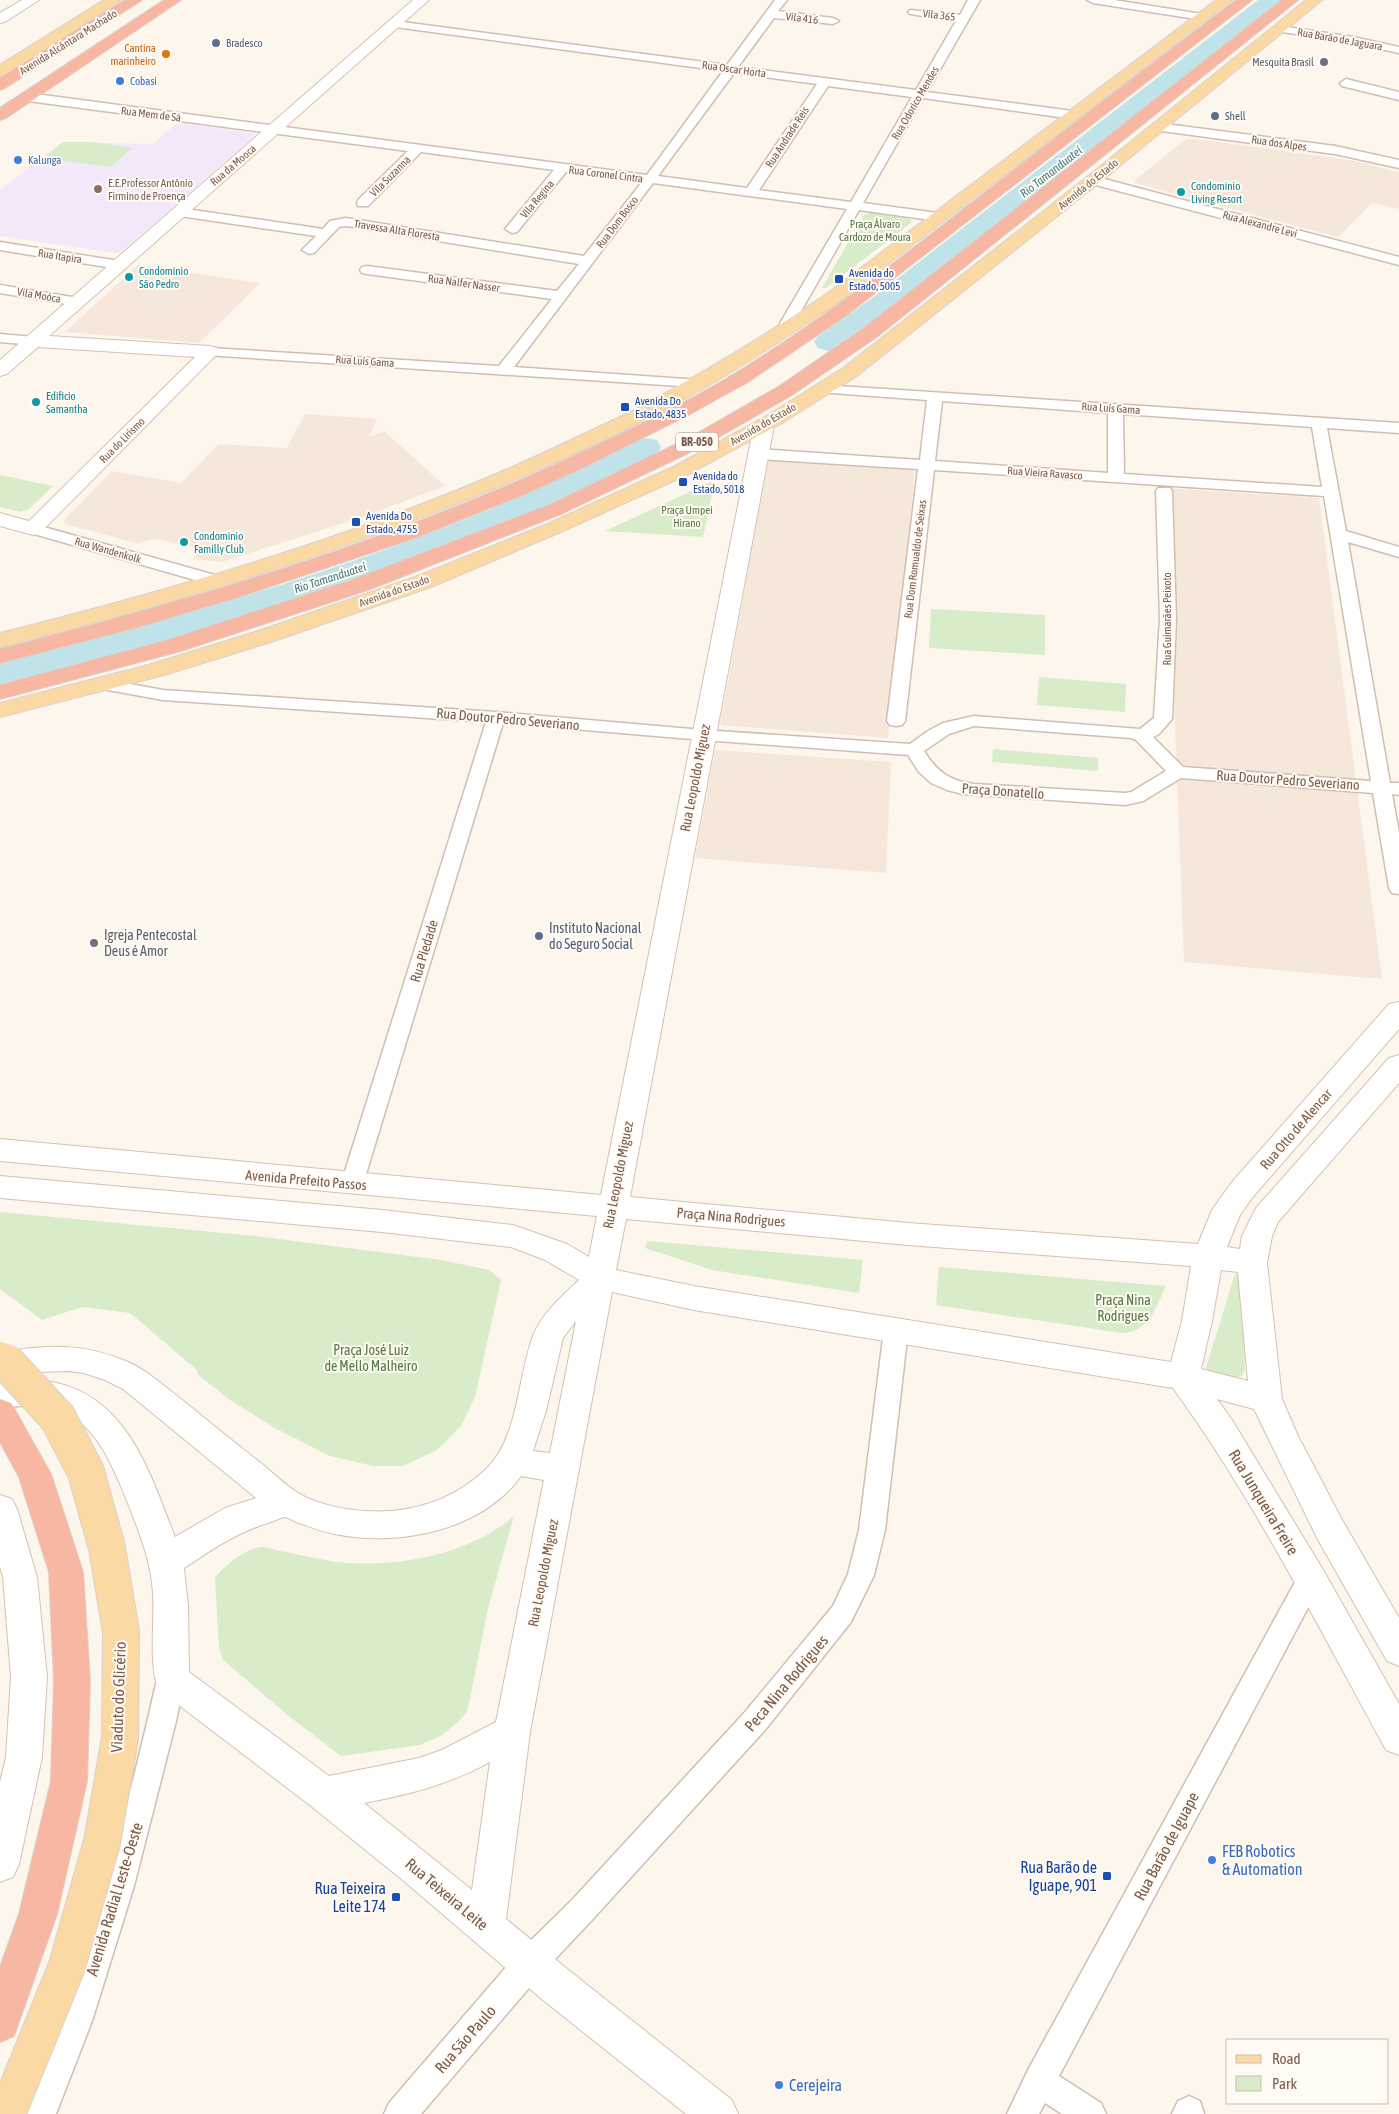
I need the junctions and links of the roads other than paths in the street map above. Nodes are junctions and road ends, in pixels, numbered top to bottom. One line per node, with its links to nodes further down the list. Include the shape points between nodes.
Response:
1 (32, 0): 17 (main road)
2 (114, 0): 24 (main road, Avenida Alcântara Machado)
3 (135, 0): 18 (highway); 27 (highway, Avenida Alcântara Machado)
4 (174, 0): 18 (highway, Avenida Alcântara Machado)
5 (422, 0): 20 (main road, Rua da Mooca)
6 (781, 0): 14 (street, Rua Dom Bosco)
7 (974, 0): 16 (street, Rua Odorico Mendes)
8 (1093, 0): 15 (street)
9 (1225, 0): 15 (main road)
10 (1245, 0): 80 (highway, BR-050, via 875,287 740,379 670,417 587,459 416,530 172,611)
11 (1291, 0): 82 (highway, Avenida do Estado / BR-050, via 871,332 785,391 696,442 554,510 360,585 173,646)
12 (1315, 0): 21 (main road, Avenida do Estado)
13 (914, 12): 16 (street, Vila 365)
14 (771, 14): 19 (street, Vila 416); 23 (street, Rua Dom Bosco)
15 (1202, 17): 32 (main road)
16 (964, 18): 28 (street, Rua Odorico Mendes)
17 (0, 19)
18 (145, 19): 30 (highway, Avenida Alcântara Machado)
19 (833, 21)
20 (394, 24): 23 (street, Rua Oscar Horta); 34 (main road, Rua da Mooca)
21 (1280, 29): 22 (street, Rua Barão de Jaguara); 33 (main road, Avenida do Estado)
22 (1399, 50)
23 (731, 69): 25 (street, Rua Oscar Horta); 38 (street, Rua Dom Bosco)
24 (0, 72)
25 (824, 82): 28 (street, Rua Oscar Horta); 40 (street, Rua Andrade Reis)
26 (1346, 83): 29 (street)
27 (0, 85)
28 (920, 94): 32 (street, Rua Oscar Horta); 42 (street, Rua Odorico Mendes)
29 (1399, 96)
30 (28, 97): 31 (highway, Avenida Alcântara Machado); 34 (street, Rua Mem de Sá)
31 (0, 115)
32 (1073, 115): 44 (main road)
33 (1158, 127): 36 (street, Rua dos Alpes, via 1335,150); 39 (main road, Avenida do Estado)
34 (274, 130): 35 (street, Rua Coronel Cintra); 43 (main road, Rua da Mooca)
35 (417, 149): 37 (street, Rua Coronel Cintra); 41 (street, Vila Suzanna)
36 (1399, 164)
37 (562, 168): 38 (street, Rua Coronel Cintra); 45 (street, Vila Regina)
38 (650, 179): 40 (street, Rua Coronel Cintra); 49 (street, Rua Dom Bosco)
39 (1093, 180): 50 (street, Rua Alexandre Levi); 63 (main road, Avenida do Estado, via 865,361)
40 (751, 192): 42 (street, Rua Coronel Cintra)
41 (363, 203)
42 (855, 206): 44 (street, Rua Coronel Cintra); 56 (street)
43 (180, 212): 46 (street); 51 (main road, Rua da Mooca)
44 (938, 217): 56 (main road, via 831,299)
45 (512, 228)
46 (326, 233): 48 (street, Travessa Alta Floresta); 49 (street, Travessa Alta Floresta, via 335,224 346,222)
47 (0, 246): 51 (street, Rua Itapira)
48 (309, 250)
49 (588, 261): 54 (street, Rua Dom Bosco)
50 (1399, 261)
51 (119, 265): 55 (main road, Rua da Mooca)
52 (366, 270): 54 (street, Rua Nalfer Nasser)
53 (0, 289): 55 (street, Vila Moóca)
54 (562, 296): 61 (street, Rua Dom Bosco)
55 (78, 302): 58 (main road, Rua da Mooca)
56 (782, 332): 62 (main road)
57 (0, 338): 58 (street)
58 (34, 341): 59 (main road, Rua Luís Gama); 60 (main road, Rua da Mooca)
59 (210, 352): 61 (street, Rua Luís Gama); 75 (main road, Rua do Lirismo)
60 (0, 370)
61 (504, 370): 62 (street, Rua Luís Gama)
62 (695, 383): 78 (main road, via 649,410 526,469 407,517)
63 (823, 389): 64 (street, Rua Luís Gama); 67 (main road, Avenida do Estado)
64 (935, 396): 65 (street, Rua Luís Gama); 70 (street, Rua Dom Romualdo de Seixas)
65 (1115, 408): 66 (street, Rua Luís Gama); 71 (street)
66 (1319, 422): 68 (street, Rua Luís Gama); 73 (street)
67 (764, 425): 69 (main road, Rua Leopoldo Miguez); 81 (main road, Avenida do Estado, via 663,478 554,528 423,582 263,637)
68 (1399, 428)
69 (758, 454): 70 (street, Rua Vieira Ravasco); 86 (main road, Rua Leopoldo Miguez)
70 (926, 465): 71 (street, Rua Vieira Ravasco); 85 (street, Rua Dom Romualdo de Seixas)
71 (1116, 478): 73 (street, Rua Vieira Ravasco)
72 (1164, 491): 87 (street, Rua Guimarães Peixoto, via 1168,618 1164,719)
73 (1331, 492): 76 (street)
74 (0, 519): 75 (main road, Rua Wandenkolk)
75 (33, 529): 78 (street, Rua Wandenkolk)
76 (1338, 534): 77 (street); 90 (street)
77 (1399, 552)
78 (216, 581): 79 (main road)
79 (0, 640)
80 (0, 656)
81 (104, 684): 83 (main road, Avenida do Estado); 84 (street, Rua Doutor Pedro Severiano, via 163,695)
82 (0, 692)
83 (0, 710)
84 (496, 717): 86 (street, Rua Doutor Pedro Severiano); 95 (street, Rua Piedade)
85 (896, 721)
86 (703, 735): 88 (street, Rua Doutor Pedro Severiano); 97 (main road, Rua Leopoldo Miguez)
87 (1142, 736): 88 (street, via 974,721 942,731); 89 (street)
88 (914, 750): 89 (street, Praça Donatello, via 926,770 940,782 974,790 1124,799 1136,797)
89 (1178, 772): 90 (street, Rua Doutor Pedro Severiano)
90 (1390, 788): 91 (street)
91 (1399, 888)
92 (1399, 1011): 98 (main road, Rua Otto de Alencar, via 1242,1190 1221,1222)
93 (1399, 1065): 99 (main road, via 1266,1216 1257,1236)
94 (0, 1150): 95 (main road, Avenida Prefeito Passos)
95 (352, 1184): 97 (main road, Avenida Prefeito Passos)
96 (0, 1187): 100 (main road, via 512,1236 556,1252)
97 (612, 1206): 98 (main road, Praça Nina Rodrigues, via 908,1234); 100 (main road, Rua Leopoldo Miguez)
98 (1208, 1256): 99 (main road); 104 (main road)
99 (1252, 1263): 106 (main road)
100 (600, 1278): 101 (main road, via 694,1298); 108 (main road, via 551,1330 523,1436); 109 (main road, Rua Leopoldo Miguez)
101 (896, 1330): 104 (main road); 121 (street, Peca Nina Rodrigues, via 872,1530 861,1575 842,1614 755,1721)
102 (0, 1356): 124 (main road, Viaduto do Glicério, bridge, via 58,1418 86,1472 107,1548 121,1632 120,1738 102,1842 67,1966)
103 (0, 1365): 110 (main road, via 59,1357 90,1361 114,1369 134,1380)
104 (1183, 1377): 106 (main road); 113 (main road, Rua Junqueira Freire, via 1221,1429)
105 (0, 1396): 112 (main road, via 40,1393 64,1398 84,1406 103,1422 121,1450 139,1489)
106 (1266, 1399): 114 (main road, via 1329,1528)
107 (0, 1412): 122 (highway, via 35,1474 66,1572 72,1681 68,1782 38,1914)
108 (512, 1461): 109 (main road); 110 (main road, via 491,1487 455,1511 426,1521 390,1526 348,1523 311,1514)
109 (562, 1469): 116 (main road, Rua Leopoldo Miguez)
110 (286, 1503): 112 (main road, via 237,1518)
111 (0, 1509): 119 (main road, via 20,1577 29,1677 24,1756)
112 (166, 1561): 115 (main road)
113 (1310, 1579): 117 (main road, Rua Junqueira Freire); 123 (street, Rua Barão de Iguape)
114 (1399, 1650)
115 (171, 1679): 118 (main road, Rua Teixeira Leite); 125 (street, Avenida Radial Leste-Oeste, via 156,1752 124,1873 80,2009)
116 (512, 1732): 118 (main road, via 451,1764 419,1776); 120 (main road, Rua Leopoldo Miguez)
117 (1399, 1738)
118 (324, 1794): 120 (main road, Rua Teixeira Leite)
119 (0, 1864)
120 (486, 1928): 121 (main road, Rua Teixeira Leite)
121 (530, 1963): 126 (street, Rua São Paulo); 127 (main road, Rua Teixeira Leite)
122 (0, 2022)
123 (1038, 2081): 128 (street, Rua Barão de Iguape); 129 (street)
124 (7, 2114)
125 (40, 2114)
126 (400, 2114)
127 (718, 2114)
128 (1023, 2114)
129 (1090, 2114)

